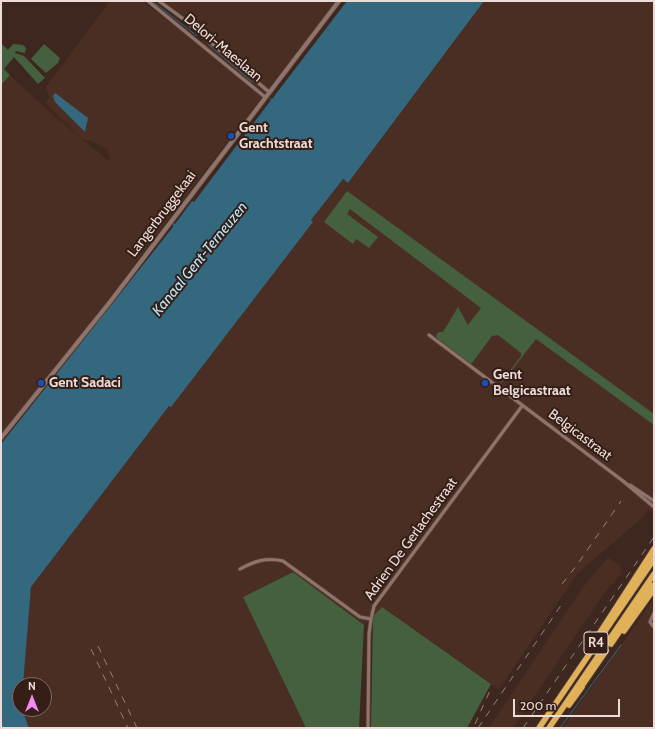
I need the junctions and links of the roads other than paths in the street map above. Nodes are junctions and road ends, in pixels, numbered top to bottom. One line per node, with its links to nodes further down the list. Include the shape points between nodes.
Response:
1 (148, 1): 5 (street, Delori-Maeslaan)
2 (159, 1): 4 (street, Delori-Maeslaan)
3 (339, 1): 4 (main road, Langerbruggekaai)
4 (269, 92): 5 (main road, Langerbruggekaai)
5 (266, 97): 8 (main road, Langerbruggekaai, via 110,302)
6 (429, 335): 7 (street, Belgicastraat)
7 (522, 406): 9 (street, Belgicastraat); 19 (street, Adrien De Gerlachestraat, via 384,591 374,606)
8 (1, 438)
9 (623, 481): 10 (street, Belgicastraat); 11 (street, Belgicastraat)
10 (654, 501)
11 (652, 506)
12 (654, 549): 21 (highway, R4, via 611,614)
13 (654, 559): 21 (highway, R4)
14 (240, 569): 19 (street, via 264,559 283,561 360,617)
15 (654, 574): 25 (highway, R4)
16 (654, 581): 22 (highway, R4)
17 (654, 589): 22 (highway)
18 (654, 613): 20 (street, via 650,622)
19 (371, 619): 23 (street, Adrien De Gerlachestraat)
20 (654, 627)
21 (579, 669): 24 (highway, R4)
22 (569, 705): 26 (highway, R4)
23 (368, 728)
24 (539, 728)
25 (549, 728)
26 (553, 728)

